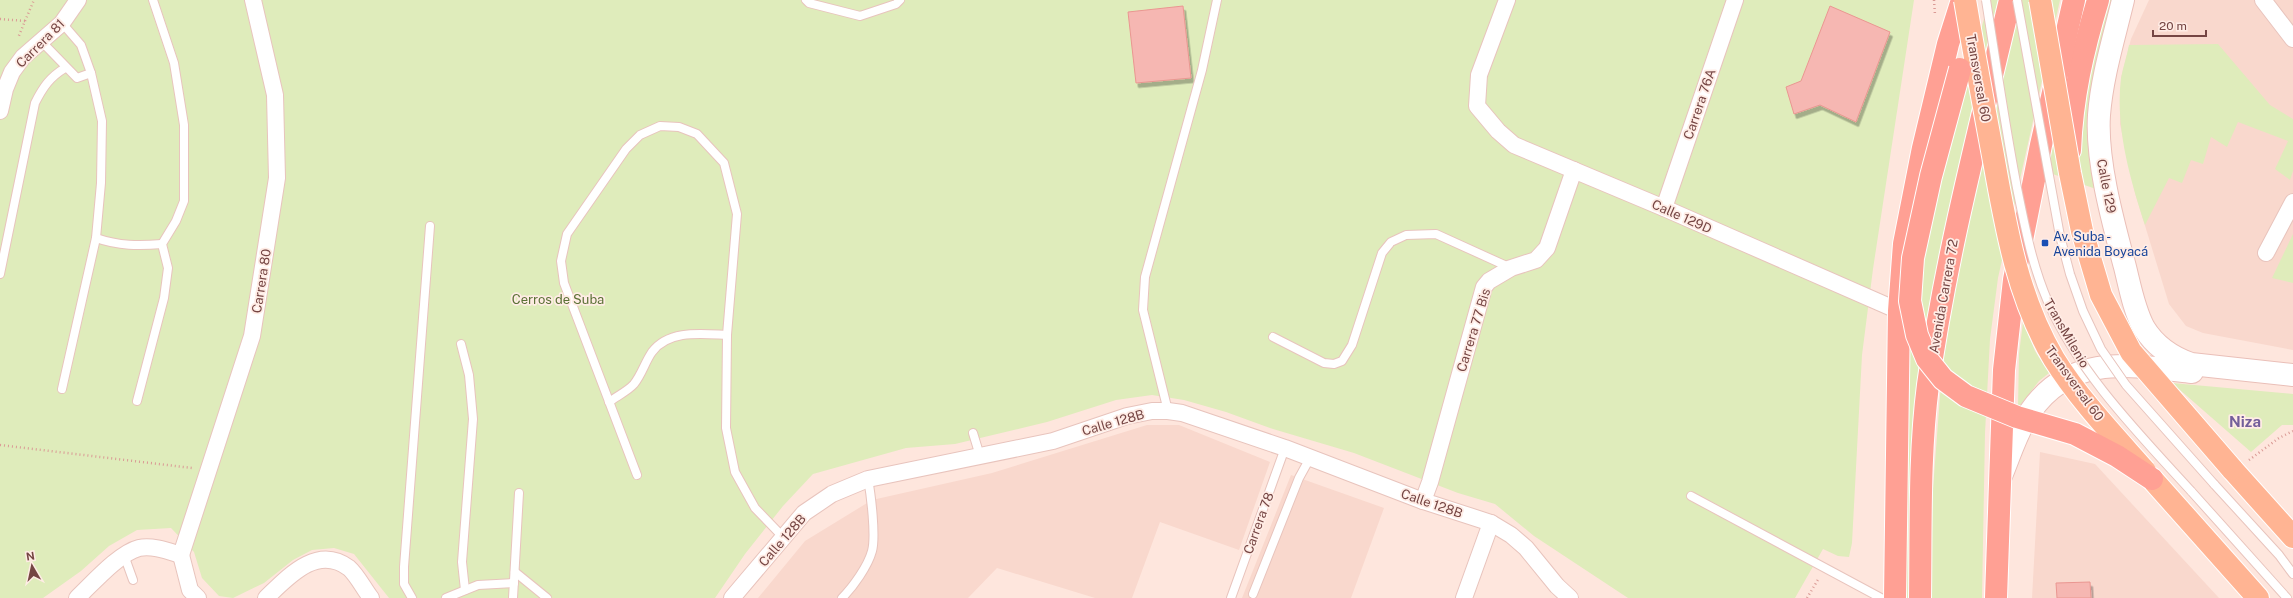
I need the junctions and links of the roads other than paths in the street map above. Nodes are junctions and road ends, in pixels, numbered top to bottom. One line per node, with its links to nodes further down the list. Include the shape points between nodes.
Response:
1 (78, 0): 20 (street, Carrera 81)
2 (153, 0): 33 (lane, via 174,63 184,125 184,201)
3 (253, 0): 63 (street, Carrera 80, via 275,95 278,178 252,336)
4 (806, 0): 5 (lane, via 809,3 860,16 896,4)
5 (900, 0)
6 (1217, 0): 48 (lane, via 1202,70 1145,277 1143,310)
7 (1507, 0): 27 (street, Calle 129D, via 1479,75 1477,106 1514,145)
8 (1735, 0): 30 (street, Carrera 76A)
9 (1948, 0): 23 (highway)
10 (1963, 0): 23 (highway); 56 (main road, Transversal 60, bridge, via 2011,250 2033,318 2054,360 2095,413)
11 (1974, 0): 56 (highway, bridge, via 1960,69 1931,176 1913,258 1910,301 1917,336 1927,359 1943,379 1966,396 2017,417 2075,434 2118,456)
12 (1986, 0): 89 (lane, TransMilenio, bridge, via 2028,245 2048,302 2070,342 2104,393)
13 (2010, 0): 86 (highway, Avenida Carrera 72, via 1963,192 1940,303 1928,387 1924,444)
14 (2017, 0): 66 (lane, TransMilenio, bridge, via 2060,236 2083,311 2101,349 2126,385)
15 (2040, 0): 28 (main road, bridge)
16 (2074, 0): 54 (highway, via 2014,280 2004,370)
17 (2098, 0): 28 (highway, bridge, via 2081,56 2073,106)
18 (2123, 0): 37 (main road, Calle 129, via 2104,75 2099,137 2109,200)
19 (2263, 0): 21 (street)
20 (62, 23): 22 (street, Carrera 81); 25 (lane, via 81,45)
21 (2293, 39)
22 (41, 41): 24 (lane); 26 (street, Carrera 81, via 12,72)
23 (1948, 44): 38 (highway, via 1906,230)
24 (65, 68): 25 (lane, via 77,78); 36 (lane, via 54,74 44,85 35,103)
25 (91, 73): 32 (lane, via 102,121 101,183)
26 (0, 111)
27 (1574, 170): 30 (street, Calle 129D); 35 (street, Carrera 77 Bis, via 1547,248 1536,260)
28 (2070, 173): 61 (main road, bridge, via 2082,231 2101,296 2131,352 2240,465)
29 (2293, 202): 34 (street)
30 (1664, 208): 38 (street, Calle 129D)
31 (430, 226): 75 (lane, via 404,567 404,584)
32 (96, 238): 33 (lane, via 112,244); 45 (lane)
33 (162, 244): 46 (lane, via 168,268 164,298)
34 (2266, 253)
35 (1511, 268): 40 (lane, via 1436,234 1406,235 1391,242 1382,253 1352,345 1342,361 1334,364 1324,363); 59 (street, Carrera 77 Bis, via 1489,281 1484,288)
36 (0, 274)
37 (2130, 286): 42 (main road, via 2130,339 2118,355); 43 (main road, Calle 129, via 2145,328 2158,346 2168,354 2191,364)
38 (1899, 311): 85 (highway)
39 (727, 335): 47 (lane, via 696,334 665,340 653,351 633,385); 47 (lane, via 737,214 724,163 697,134 679,127 660,126 640,135 626,149 567,234 561,261 564,282); 62 (lane, via 726,428 735,472 755,508)
40 (1273, 337)
41 (461, 344): 69 (lane, via 471,390 473,419 462,562)
42 (2096, 367): 44 (main road, via 2168,369); 54 (main road, via 2062,380 2040,399 2029,412)
43 (2293, 375)
44 (2293, 385)
45 (62, 389)
46 (137, 401)
47 (610, 402): 53 (lane)
48 (1168, 411): 50 (street, Calle 128B); 51 (street, Calle 128B, via 1127,416 1053,441)
49 (973, 433): 51 (lane)
50 (1285, 448): 52 (street, Calle 128B); 81 (lane, Carrera 78)
51 (980, 456): 55 (street, Calle 128B)
52 (1310, 458): 59 (street, Calle 128B); 70 (lane, via 1299,478)
53 (637, 475)
54 (2001, 476): 87 (highway)
55 (868, 479): 62 (street, Calle 128B, via 832,494 804,513); 80 (lane, via 872,500 872,550 853,586)
56 (2152, 479): 88 (main road, Transversal 60)
57 (519, 493): 65 (lane)
58 (1691, 496): 84 (lane)
59 (1423, 501): 60 (street, Calle 128B)
60 (1492, 523): 82 (street); 83 (street, Calle 128B, via 1526,548)
61 (2293, 536)
62 (782, 537): 79 (street, Calle 128B)
63 (181, 554): 64 (street, via 139,548); 72 (street, via 190,590)
64 (124, 556): 67 (lane); 71 (street)
65 (515, 572): 68 (lane); 78 (lane)
66 (2293, 574)
67 (133, 580)
68 (514, 583): 69 (lane, via 478,585); 77 (lane)
69 (464, 590): 76 (lane)
70 (1253, 594)
71 (77, 598)
72 (198, 598)
73 (266, 598): 74 (street, via 304,564 322,559 350,569)
74 (371, 598)
75 (412, 598)
76 (446, 598)
77 (513, 598)
78 (547, 598)
79 (732, 598)
80 (842, 598)
81 (1231, 598)
82 (1464, 598)
83 (1570, 598)
84 (1881, 598)
85 (1895, 598)
86 (1920, 598)
87 (1996, 598)
88 (2258, 598)
89 (2287, 598)

